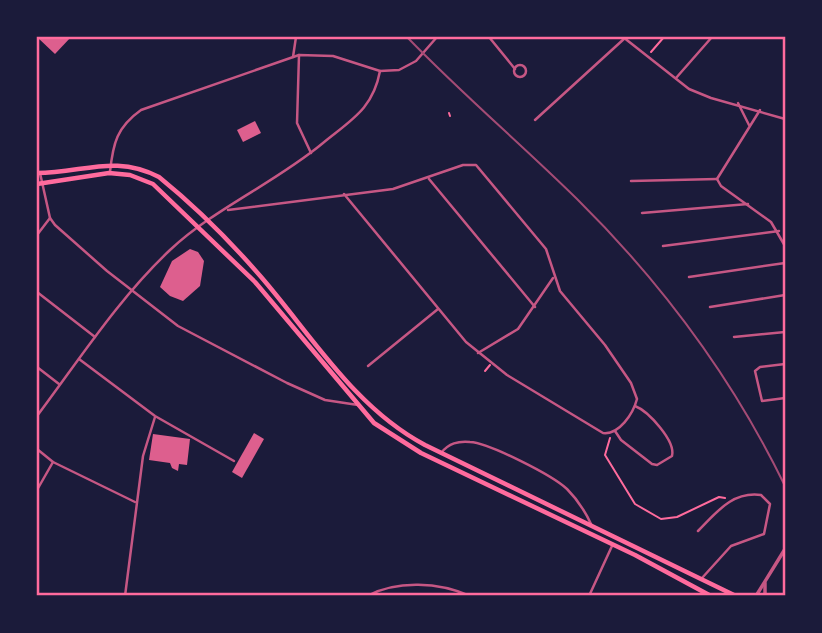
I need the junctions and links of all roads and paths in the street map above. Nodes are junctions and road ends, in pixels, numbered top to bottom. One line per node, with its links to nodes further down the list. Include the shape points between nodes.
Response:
1 (296, 37): 9 (street)
2 (437, 37): 11 (street, via 416,61 399,70)
3 (489, 37): 10 (street)
4 (624, 37): 8 (street); 17 (street)
5 (664, 37): 8 (path)
6 (712, 37): 12 (street)
7 (299, 55): 9 (street); 11 (street, via 333,56); 19 (street, via 297,123)
8 (648, 56): 12 (street)
9 (293, 57): 20 (street, via 141,110 120,128)
10 (515, 69)
11 (380, 71): 19 (street, via 372,100)
12 (676, 78): 13 (street, via 711,98)
13 (738, 103): 14 (street); 18 (street)
14 (760, 110): 16 (street); 18 (street)
15 (785, 112): 16 (street)
16 (783, 118)
17 (535, 120)
18 (750, 126): 24 (street)
19 (311, 153): 31 (street)
20 (111, 164): 21 (main road); 22 (street); 34 (main road, via 131,165 159,177)
21 (38, 173): 26 (street)
22 (109, 173): 26 (main road); 35 (main road, via 153,184)
23 (429, 179): 29 (street, via 393,189); 41 (street, via 472,164 546,249); 46 (street)
24 (717, 179): 25 (street); 30 (street)
25 (631, 181)
26 (39, 184): 28 (street)
27 (37, 192): 28 (street)
28 (43, 193): 33 (street)
29 (344, 194): 31 (street); 48 (street)
30 (748, 204): 32 (street); 36 (street)
31 (228, 209): 34 (street)
32 (642, 213)
33 (50, 218): 37 (street); 43 (street)
34 (208, 222): 35 (street); 67 (main road, via 392,426)
35 (200, 228): 43 (street, via 170,250); 61 (main road, via 255,282)
36 (779, 231): 38 (street); 39 (street)
37 (37, 235)
38 (663, 246)
39 (785, 246)
40 (785, 263): 42 (street)
41 (554, 277): 46 (street); 62 (street, via 618,364 637,399)
42 (689, 278)
43 (132, 291): 50 (street); 61 (street, via 178,326 287,383 325,400)
44 (37, 292): 50 (street)
45 (785, 295): 47 (street)
46 (535, 307): 52 (street, via 518,329)
47 (710, 307)
48 (438, 309): 52 (street); 56 (street)
49 (785, 332): 51 (street)
50 (96, 337): 53 (street)
51 (734, 337)
52 (478, 353): 54 (street)
53 (79, 359): 59 (street); 64 (street)
54 (491, 364): 58 (path); 65 (street, via 603,433)
55 (785, 364): 60 (street, via 755,371 762,401)
56 (368, 366)
57 (37, 367): 59 (street)
58 (485, 371)
59 (60, 385): 63 (street)
60 (785, 398)
61 (358, 405): 75 (main road, via 398,441)
62 (635, 406): 65 (street); 65 (street, via 645,409 671,444 672,456 652,464)
63 (37, 416)
64 (155, 416): 68 (street); 72 (street)
65 (614, 432): 71 (path, via 605,455 641,509 668,520 719,497)
66 (37, 449): 69 (street)
67 (441, 453): 73 (main road); 73 (street, via 454,442 472,442 533,467 565,487)
68 (234, 461)
69 (53, 462): 70 (street); 72 (street)
70 (37, 489)
71 (728, 501): 74 (street); 77 (street, via 746,494 766,498 771,510 767,527 764,534 731,546)
72 (135, 502): 79 (street)
73 (591, 524): 77 (main road)
74 (698, 531)
75 (613, 545): 82 (street); 83 (main road)
76 (785, 549): 78 (street)
77 (702, 578): 84 (main road)
78 (766, 581): 85 (street); 86 (street)
79 (125, 596)
80 (367, 596): 81 (street, via 410,585)
81 (470, 596)
82 (589, 596)
83 (712, 596)
84 (736, 596)
85 (756, 596)
86 (765, 596)

